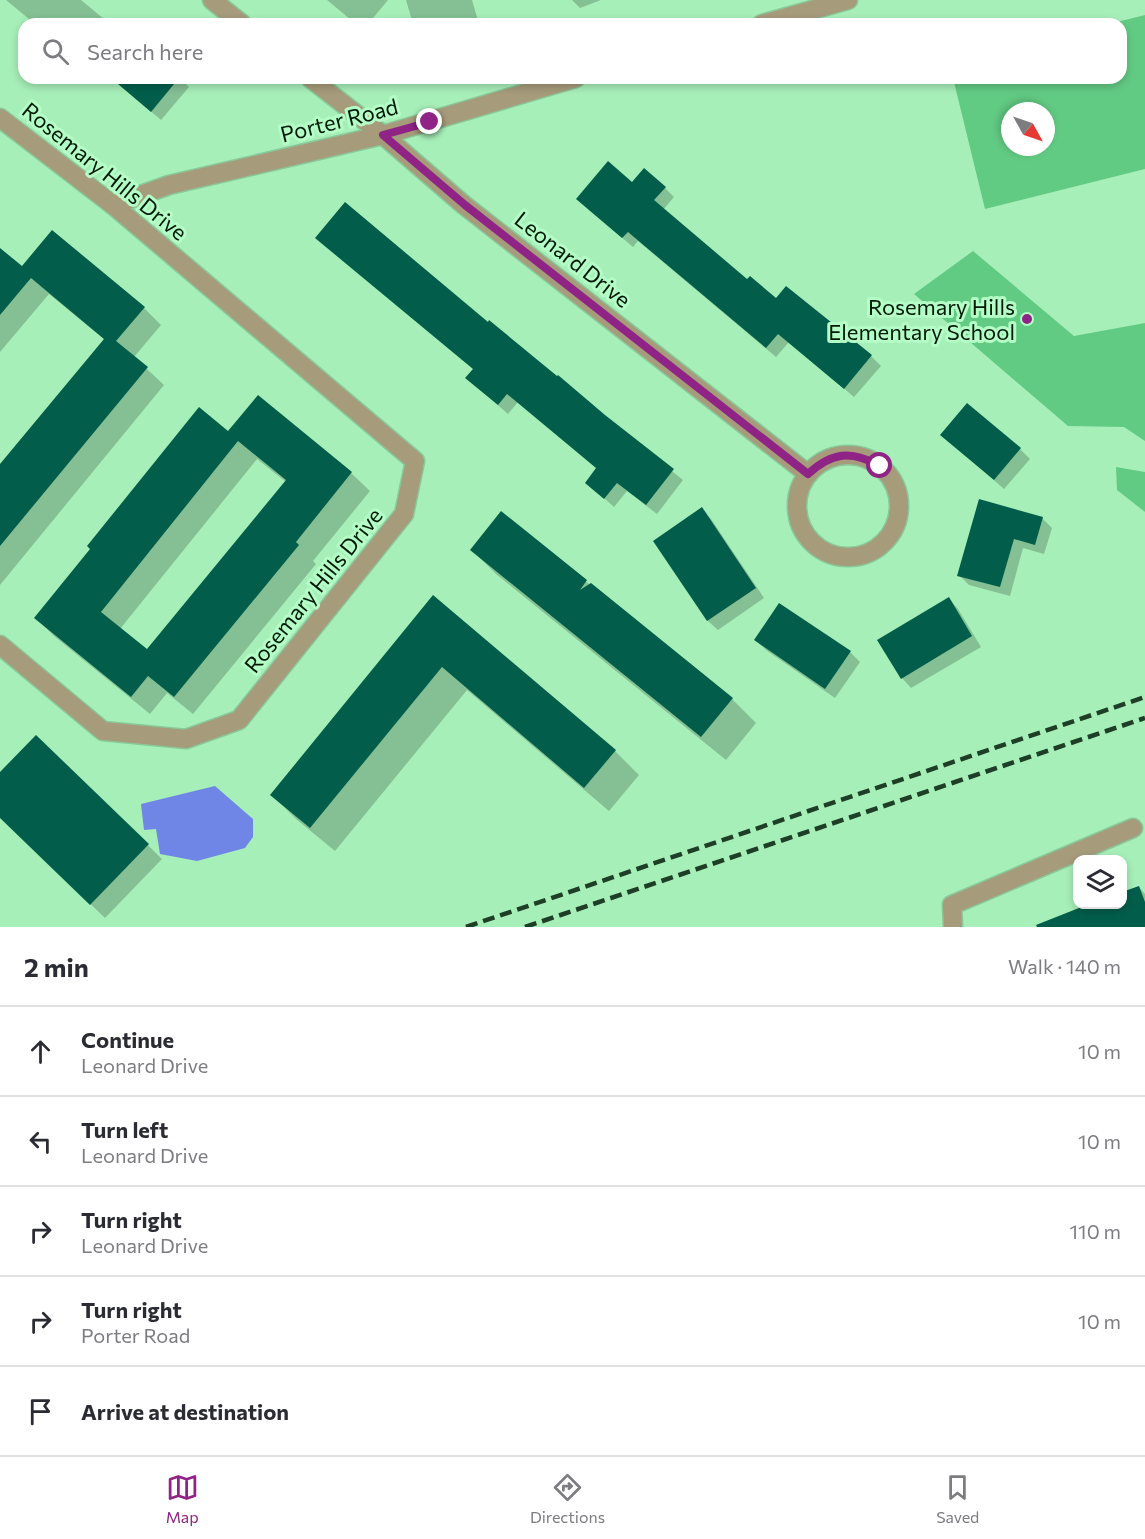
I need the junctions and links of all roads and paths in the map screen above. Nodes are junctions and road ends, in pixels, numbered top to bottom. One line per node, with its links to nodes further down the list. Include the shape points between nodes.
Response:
1 (212, 0): 4 (street)
2 (848, 0): 3 (street)
3 (799, 6): 5 (street)
4 (234, 18)
5 (774, 18)
6 (318, 84): 9 (street, Leonard Drive)
7 (556, 84): 9 (street, Porter Road)
8 (0, 118): 10 (street, Rosemary Hills Drive)
9 (383, 135): 10 (street, Porter Road, via 169,185); 11 (street, Leonard Drive, via 465,205)
10 (113, 205): 12 (street, Rosemary Hills Drive, via 415,461 404,514 239,720 186,739 103,731)
11 (808, 474): 11 (street, via 800,488 798,519 815,546 829,554 861,556 887,538 899,509 891,478 880,466 850,455 820,463)
12 (0, 645)
13 (1133, 828): 14 (street, via 952,905)
14 (953, 927)

